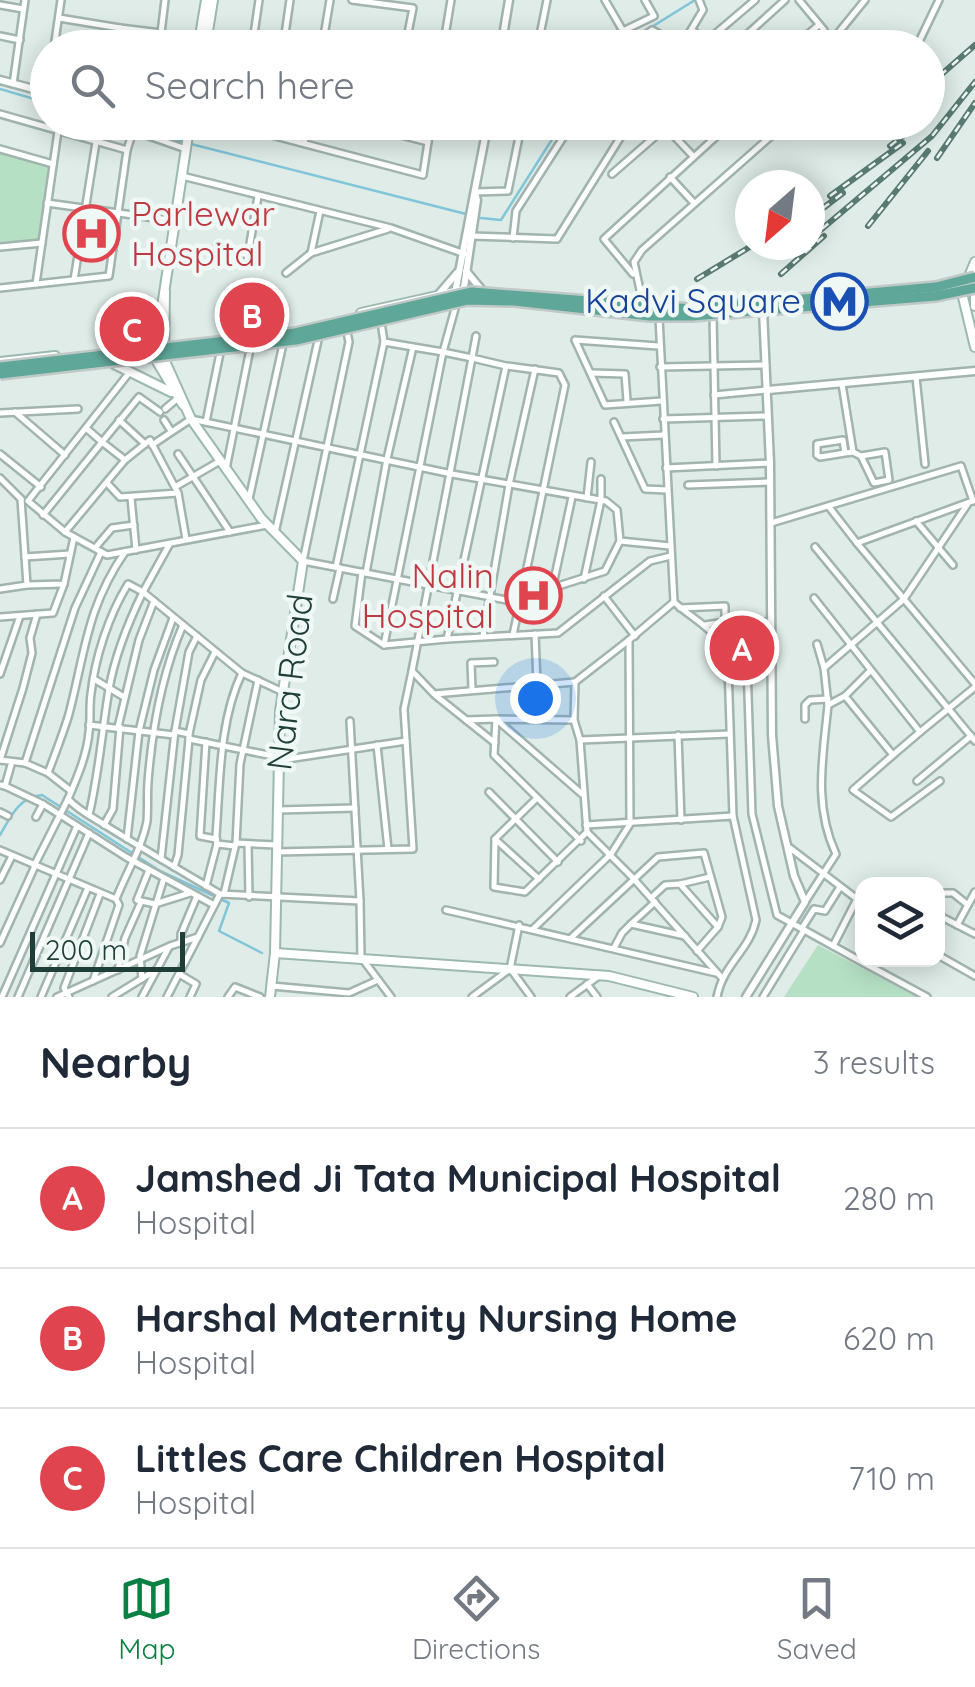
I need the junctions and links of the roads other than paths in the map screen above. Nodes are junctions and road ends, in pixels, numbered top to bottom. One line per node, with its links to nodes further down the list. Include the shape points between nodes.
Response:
1 (25, 0): 24 (street)
2 (61, 0): 25 (street)
3 (166, 0): 31 (street)
4 (195, 0): 21 (street)
5 (259, 0): 33 (street)
6 (290, 0): 34 (street)
7 (330, 0): 35 (street)
8 (352, 0): 23 (street)
9 (414, 0): 23 (street)
10 (451, 0): 37 (street)
11 (509, 0): 38 (street)
12 (547, 0): 39 (street)
13 (606, 0): 40 (street)
14 (645, 0): 26 (street, via 654,16)
15 (699, 0): 43 (street, via 703,10)
16 (755, 0): 44 (street)
17 (785, 0): 45 (street)
18 (799, 0): 27 (street)
19 (865, 0): 48 (street)
20 (939, 0): 49 (street)
21 (209, 1): 32 (main road)
22 (0, 4): 24 (street)
23 (413, 8): 36 (street)
24 (23, 9): 51 (street)
25 (58, 18): 28 (street); 29 (street)
26 (644, 21): 41 (street); 42 (street)
27 (820, 25): 46 (street); 47 (street)
28 (120, 28): 30 (street)
29 (56, 30)
30 (136, 30)
31 (161, 30)
32 (200, 30)
33 (255, 30)
34 (286, 30)
35 (325, 30)
36 (409, 30)
37 (446, 30)
38 (504, 30)
39 (541, 30)
40 (622, 30)
41 (627, 30)
42 (652, 30)
43 (692, 30)
44 (720, 30)
45 (752, 30)
46 (814, 30)
47 (822, 30)
48 (840, 30)
49 (925, 30)
50 (0, 36): 51 (street)
51 (20, 40): 53 (street)
52 (0, 80): 53 (street)
53 (13, 84): 54 (street)
54 (30, 88)
55 (0, 114): 56 (street)
56 (30, 123)
57 (57, 140): 80 (street)
58 (89, 140): 73 (street)
59 (131, 140): 78 (street)
60 (158, 140): 77 (street)
61 (187, 140): 77 (main road)
62 (289, 140): 75 (street)
63 (305, 140): 75 (street)
64 (420, 140): 74 (street)
65 (487, 140): 84 (street)
66 (518, 140): 84 (street, via 508,191)
67 (561, 140): 94 (street, via 516,211)
68 (619, 140): 94 (street, via 557,238)
69 (647, 140): 81 (street)
70 (678, 140): 79 (street)
71 (712, 140): 79 (street)
72 (767, 140): 87 (street)
73 (96, 142): 78 (street); 88 (street)
74 (428, 142): 75 (street, via 423,175)
75 (304, 144)
76 (0, 149): 80 (street)
77 (186, 149): 82 (main road)
78 (127, 150): 90 (street)
79 (694, 156): 83 (street)
80 (53, 164): 86 (street)
81 (612, 174)
82 (182, 176): 85 (street); 91 (main road)
83 (670, 177): 87 (street); 105 (street, via 604,238)
84 (475, 192): 93 (street); 100 (street)
85 (258, 196): 89 (street); 98 (street, via 247,258)
86 (48, 203): 88 (street); 95 (street)
87 (694, 204): 105 (street, via 642,250)
88 (84, 208): 90 (street); 107 (street)
89 (320, 210): 92 (street); 99 (street)
90 (119, 214): 91 (street); 107 (street, via 109,276)
91 (176, 221): 125 (main road)
92 (391, 228): 99 (street); 100 (street)
93 (471, 236): 94 (street); 100 (street)
94 (513, 238)
95 (42, 244): 96 (street); 108 (street)
96 (0, 247)
97 (217, 248): 98 (street)
98 (238, 252): 101 (street)
99 (310, 253): 104 (street)
100 (464, 253): 103 (street)
101 (236, 262)
102 (975, 262): 106 (main road)
103 (461, 271): 111 (street); 113 (street); 115 (street)
104 (286, 273)
105 (635, 276): 118 (street)
106 (973, 276): 114 (main road); 116 (main road); 149 (main road, bridge, via 936,287 692,308 472,292 280,335)
107 (74, 280): 108 (street)
108 (36, 284): 109 (street)
109 (0, 288)
110 (239, 289): 127 (street)
111 (481, 289): 113 (main road); 118 (main road)
112 (975, 289): 114 (main road); 119 (main road); 149 (main road, bridge, via 692,316 467,300 281,342)
113 (459, 291): 115 (main road); 117 (street)
114 (962, 293): 120 (main road); 136 (main road)
115 (438, 295): 122 (main road)
116 (762, 299): 118 (main road); 120 (street)
117 (460, 304): 123 (main road); 124 (main road); 139 (street)
118 (643, 304)
119 (975, 306)
120 (764, 312): 121 (main road); 144 (street)
121 (712, 316): 123 (main road); 146 (street)
122 (344, 318): 126 (street); 127 (main road)
123 (659, 318): 135 (street)
124 (381, 322): 126 (main road); 130 (street)
125 (162, 327): 131 (main road); 133 (main road); 137 (main road)
126 (346, 330): 128 (main road); 181 (street)
127 (244, 336): 131 (main road)
128 (319, 336): 132 (main road); 178 (street)
129 (476, 336): 141 (street)
130 (384, 342): 134 (street); 185 (street)
131 (176, 344): 133 (main road)
132 (283, 344): 138 (main road); 175 (street)
133 (160, 346): 137 (main road); 142 (main road)
134 (414, 346): 139 (street); 188 (street)
135 (660, 346): 147 (street); 152 (street, via 575,340)
136 (975, 347)
137 (140, 348): 149 (main road)
138 (250, 349): 140 (main road); 173 (street)
139 (443, 352): 141 (street); 194 (street)
140 (220, 353): 142 (main road); 170 (street)
141 (472, 358): 145 (street); 198 (street)
142 (160, 359): 143 (main road); 157 (main road); 161 (main road, Nara Road)
143 (114, 364): 149 (main road); 151 (main road)
144 (766, 365): 146 (street); 155 (street)
145 (506, 366): 148 (street); 201 (street)
146 (714, 366): 147 (street); 156 (street)
147 (660, 367): 158 (street)
148 (534, 369): 205 (street); 210 (street, via 560,373 565,385)
149 (0, 370)
150 (975, 370): 153 (street)
151 (131, 371): 157 (main road); 172 (street)
152 (591, 373): 159 (street, via 606,404); 159 (street, via 625,374)
153 (916, 376): 154 (street); 193 (street)
154 (842, 384): 155 (street); 182 (street)
155 (768, 390): 156 (street); 164 (street)
156 (714, 395): 165 (street)
157 (176, 396): 161 (main road); 168 (street, via 162,411 139,397)
158 (662, 401): 159 (street); 167 (street)
159 (627, 402)
160 (78, 408): 162 (street)
161 (187, 408): 166 (main road, Nara Road)
162 (15, 412): 163 (street); 186 (street)
163 (0, 413)
164 (768, 416): 165 (street); 192 (street)
165 (715, 417): 167 (street); 195 (street)
166 (192, 419): 170 (street); 174 (street); 190 (main road, Nara Road)
167 (663, 419): 176 (street)
168 (119, 420): 179 (street); 180 (street)
169 (164, 420): 174 (street)
170 (206, 422): 173 (street)
171 (614, 422): 177 (street)
172 (86, 428): 179 (street); 186 (street)
173 (236, 428): 175 (street); 197 (street)
174 (171, 431): 180 (street)
175 (265, 434): 178 (street); 217 (street)
176 (664, 436): 177 (street); 196 (street)
177 (621, 437): 209 (street, via 644,489)
178 (294, 440): 181 (street); 226 (street)
179 (102, 442): 189 (street); 219 (street)
180 (149, 445): 189 (street); 208 (street)
181 (326, 446): 185 (street); 241 (street)
182 (848, 452): 182 (street, via 842,440 817,444 820,457); 187 (street)
183 (0, 454): 207 (street)
184 (178, 454): 199 (street)
185 (359, 454): 188 (street); 243 (street)
186 (66, 455): 207 (street)
187 (862, 456): 187 (street, via 885,452 889,480 874,483)
188 (387, 459): 194 (street); 244 (street)
189 (125, 460): 204 (street)
190 (220, 460): 197 (main road, Nara Road); 199 (street)
191 (591, 462): 213 (street)
192 (770, 464): 195 (street); 203 (street)
193 (925, 464)
194 (418, 466): 198 (street); 246 (street)
195 (716, 466): 196 (street)
196 (666, 468): 209 (street)
197 (226, 469): 217 (main road, Nara Road)
198 (452, 474): 201 (street); 249 (street)
199 (193, 476): 208 (street); 225 (street)
200 (0, 478): 214 (street)
201 (481, 479): 205 (street); 252 (street)
202 (600, 479): 215 (street)
203 (770, 482): 206 (street); 221 (street)
204 (107, 483): 211 (street, via 120,497); 224 (street)
205 (510, 485): 210 (street); 255 (street)
206 (688, 485)
207 (41, 487): 214 (street)
208 (177, 490): 211 (street); 228 (street)
209 (667, 490): 232 (street)
210 (542, 491): 212 (street); 260 (street)
211 (132, 496): 222 (street)
212 (572, 497): 213 (street); 250 (street)
213 (586, 498): 215 (street)
214 (24, 500): 219 (street); 240 (street)
215 (601, 500): 229 (street, via 617,510); 245 (street)
216 (972, 501): 218 (street, via 960,466); 220 (street); 234 (street)
217 (249, 502): 223 (main road, Nara Road)
218 (829, 506): 221 (street); 231 (street)
219 (44, 515): 224 (street)
220 (916, 520): 231 (street); 234 (street)
221 (771, 523): 268 (street)
222 (134, 525): 235 (street, via 112,528); 236 (street)
223 (267, 526): 225 (street); 226 (main road, Nara Road)
224 (65, 532): 227 (street)
225 (230, 532): 228 (street)
226 (275, 533): 241 (main road, Nara Road)
227 (74, 537): 235 (street); 238 (street)
228 (186, 540): 230 (street)
229 (620, 541): 232 (street); 245 (street, via 605,571)
230 (170, 543): 236 (street); 253 (street)
231 (857, 544): 258 (street)
232 (670, 546): 239 (street)
233 (816, 547): 269 (street)
234 (940, 548): 242 (street); 258 (street)
235 (98, 550): 237 (street); 333 (street)
236 (136, 550): 237 (street)
237 (125, 552): 335 (street, via 96,603)
238 (70, 554): 240 (street); 248 (street)
239 (671, 556): 254 (street, via 650,560); 261 (street)
240 (26, 557): 247 (street)
241 (303, 561): 243 (street); 299 (main road, Nara Road)
242 (953, 564)
243 (338, 568): 244 (street); 257 (street)
244 (364, 573): 246 (street); 280 (street, via 355,626)
245 (584, 578): 250 (street)
246 (397, 579): 249 (street); 280 (street)
247 (27, 584): 248 (street); 251 (street)
248 (64, 584): 263 (street, via 53,613)
249 (430, 585): 252 (street); 278 (street)
250 (552, 588): 260 (street, via 548,608)
251 (0, 589)
252 (458, 590): 255 (street); 276 (street)
253 (143, 592): 259 (street); 292 (street, via 128,584 120,597); 297 (street)
254 (604, 596): 272 (street, via 558,632); 277 (street)
255 (490, 597): 260 (street); 275 (street)
256 (814, 598): 281 (street)
257 (333, 599)
258 (904, 599): 269 (street); 296 (street)
259 (154, 601): 266 (street); 302 (street)
260 (518, 602): 273 (street)
261 (674, 602): 262 (street); 277 (street)
262 (680, 608): 267 (street, via 724,606); 271 (street)
263 (37, 614): 264 (street); 332 (street)
264 (20, 616): 265 (street); 291 (street)
265 (0, 617)
266 (174, 617): 270 (street); 313 (street)
267 (726, 622): 268 (street); 271 (street)
268 (770, 622): 285 (street)
269 (877, 622): 281 (street); 304 (street)
270 (183, 625): 274 (street); 316 (street)
271 (705, 625): 286 (street, via 722,642)
272 (535, 634): 273 (street); 295 (street)
273 (513, 635): 275 (street)
274 (197, 636): 282 (street); 314 (street)
275 (483, 636): 276 (street)
276 (447, 638): 278 (street)
277 (632, 638): 294 (street); 319 (street)
278 (418, 641): 280 (street); 288 (street)
279 (818, 644): 287 (street)
280 (384, 645)
281 (849, 646): 287 (street); 289 (street)
282 (215, 651): 290 (street); 320 (street, via 201,680)
283 (494, 662): 298 (street, via 471,663)
284 (747, 665): 285 (street); 286 (street); 412 (street, via 752,814 778,914)
285 (771, 665): 366 (street, via 778,806)
286 (728, 666): 317 (street)
287 (824, 668): 303 (street)
288 (412, 671): 300 (street); 323 (street)
289 (870, 672): 301 (street); 315 (street)
290 (242, 673): 293 (street); 327 (street)
291 (0, 674)
292 (94, 679): 297 (street); 310 (street)
293 (258, 680): 299 (street); 329 (street)
294 (575, 682): 295 (street); 308 (street)
295 (537, 683): 298 (street)
296 (975, 686): 304 (street)
297 (110, 687): 302 (street); 311 (street)
298 (472, 689): 300 (street)
299 (283, 692): 331 (main road, Nara Road)
300 (434, 694): 307 (street)
301 (845, 696): 303 (street); 330 (street)
302 (124, 697): 312 (street)
303 (828, 702): 306 (street, via 810,700); 381 (street, via 822,822 836,854)
304 (948, 708): 315 (street); 321 (street)
305 (496, 719): 307 (street); 308 (street); 325 (street); 341 (street)
306 (805, 719)
307 (466, 720): 325 (street)
308 (574, 720): 322 (street)
309 (350, 721): 328 (street)
310 (89, 726): 311 (street); 339 (street)
311 (104, 726): 312 (street); 349 (street)
312 (119, 727): 313 (street); 357 (street, via 112,809)
313 (139, 731): 316 (street); 360 (street)
314 (175, 732): 316 (street); 320 (street); 375 (street)
315 (920, 732): 330 (street)
316 (153, 733): 367 (street)
317 (730, 734): 318 (street); 351 (street)
318 (678, 735): 319 (street); 354 (street)
319 (632, 736): 322 (street); 355 (street)
320 (189, 737): 324 (street); 378 (street)
321 (973, 738): 336 (street)
322 (580, 740): 341 (street)
323 (406, 741): 326 (street); 371 (street, via 413,849)
324 (206, 742): 327 (street); 362 (street, via 200,836)
325 (495, 742): 342 (street, via 494,755)
326 (377, 745): 328 (street); 371 (street)
327 (224, 746): 329 (street); 362 (street)
328 (352, 748): 331 (street); 345 (street)
329 (242, 749): 331 (street); 364 (street)
330 (894, 755): 337 (street, via 852,790 891,817)
331 (278, 758): 346 (main road, Nara Road)
332 (0, 760): 334 (street)
333 (24, 763): 334 (street); 335 (street)
334 (12, 764): 338 (street)
335 (48, 773): 339 (street)
336 (916, 780)
337 (940, 780)
338 (2, 785): 344 (street)
339 (71, 791): 343 (street)
340 (489, 792): 353 (street)
341 (584, 795): 358 (street)
342 (537, 798): 353 (street); 363 (street)
343 (68, 799): 348 (street); 349 (street)
344 (43, 804): 348 (street); 352 (street)
345 (354, 808): 346 (street); 370 (street)
346 (277, 810): 368 (main road, Nara Road)
347 (0, 812): 350 (street)
348 (60, 813): 356 (street); 377 (street)
349 (89, 815): 357 (street)
350 (8, 816)
351 (732, 816): 354 (street); 440 (street, via 756,920 753,934)
352 (36, 817)
353 (518, 820): 361 (street); 376 (street)
354 (681, 820): 355 (street)
355 (630, 824): 358 (street); 372 (street)
356 (78, 825): 359 (street); 380 (street)
357 (104, 825): 360 (street)
358 (587, 828): 363 (street); 372 (street)
359 (89, 832): 374 (street); 387 (street)
360 (127, 839): 367 (street)
361 (495, 839): 385 (street); 385 (street, via 494,887 525,892)
362 (216, 841): 364 (street); 389 (street)
363 (581, 841): 376 (street)
364 (235, 844): 365 (street); 396 (street)
365 (248, 844): 368 (street); 397 (street)
366 (787, 846): 381 (street); 404 (street)
367 (141, 847): 374 (street); 375 (street)
368 (276, 849): 370 (street); 400 (main road, Nara Road)
369 (0, 850): 373 (street)
370 (356, 850): 371 (street); 403 (street)
371 (388, 850)
372 (611, 854): 384 (street); 416 (street)
373 (12, 856): 377 (street); 386 (street)
374 (131, 860): 379 (street); 399 (street)
375 (162, 860): 378 (street)
376 (558, 862): 385 (street)
377 (34, 866): 380 (street); 411 (street)
378 (174, 866): 389 (street)
379 (149, 870): 383 (street); 402 (street)
380 (54, 875): 387 (street); 450 (street)
381 (822, 875): 390 (street); 404 (street)
382 (710, 877): 384 (street, via 704,853 658,856); 388 (street); 417 (street, via 722,917)
383 (164, 878): 395 (street); 406 (street)
384 (633, 878): 401 (street); 422 (street)
385 (540, 879)
386 (0, 880)
387 (70, 882): 391 (street); 451 (street)
388 (680, 884): 401 (street, via 665,885); 417 (street)
389 (206, 886): 396 (street)
390 (840, 887): 398 (street); 418 (street)
391 (87, 888): 394 (street); 452 (street)
392 (945, 892): 408 (street)
393 (975, 892): 408 (street)
394 (100, 893): 399 (street); 448 (street)
395 (194, 894): 406 (street); 407 (street); 423 (street)
396 (221, 894): 397 (street); 407 (street)
397 (248, 897): 400 (street)
398 (855, 898)
399 (116, 899): 444 (street)
400 (275, 899): 403 (street); 429 (main road, Nara Road)
401 (653, 900): 413 (street); 420 (street)
402 (141, 901): 406 (street); 437 (street)
403 (360, 901): 431 (street)
404 (804, 902): 412 (street)
405 (855, 903): 426 (street)
406 (155, 904): 433 (street)
407 (215, 904): 421 (street)
408 (968, 905): 414 (street)
409 (446, 910): 415 (street)
410 (945, 919): 414 (street)
411 (4, 923): 424 (street)
412 (792, 923): 418 (street); 468 (street)
413 (631, 924): 420 (street); 427 (street)
414 (957, 925): 419 (street)
415 (519, 926): 416 (street); 435 (street)
416 (533, 928): 422 (street)
417 (718, 928): 428 (street)
418 (803, 929): 426 (street); 469 (street)
419 (975, 934)
420 (685, 936): 428 (street)
421 (198, 937): 423 (street); 438 (street)
422 (571, 938): 427 (street)
423 (181, 942): 425 (street)
424 (0, 944)
425 (170, 946): 433 (street); 436 (street)
426 (832, 946): 430 (street)
427 (614, 948): 440 (street)
428 (697, 950): 440 (street)
429 (276, 953): 431 (main road); 446 (main road, Nara Road)
430 (855, 956)
431 (361, 957): 435 (main road); 443 (street)
432 (945, 959): 441 (street)
433 (140, 960): 437 (street); 442 (street)
434 (875, 967): 470 (street)
435 (510, 968): 439 (main road); 461 (street); 462 (street)
436 (157, 969): 442 (street); 455 (street)
437 (118, 970): 444 (street)
438 (179, 974): 456 (street); 457 (street, via 196,984)
439 (600, 975): 445 (street); 447 (main road)
440 (719, 976): 467 (street)
441 (975, 976)
442 (142, 979): 454 (street)
443 (378, 980): 446 (street, via 350,993); 449 (street)
444 (94, 981): 448 (street)
445 (588, 984): 463 (street); 464 (street)
446 (272, 986): 460 (main road, Nara Road)
447 (662, 988): 465 (street); 466 (main road)
448 (69, 996): 453 (street)
449 (389, 996)
450 (2, 997)
451 (18, 997)
452 (41, 997)
453 (57, 997)
454 (112, 997)
455 (142, 997)
456 (168, 997)
457 (190, 997)
458 (228, 997): 459 (street, via 235,987)
459 (260, 997)
460 (270, 997)
461 (472, 997)
462 (531, 997)
463 (570, 997)
464 (597, 997)
465 (669, 997)
466 (693, 997)
467 (718, 997)
468 (746, 997)
469 (763, 997)
470 (927, 997)

